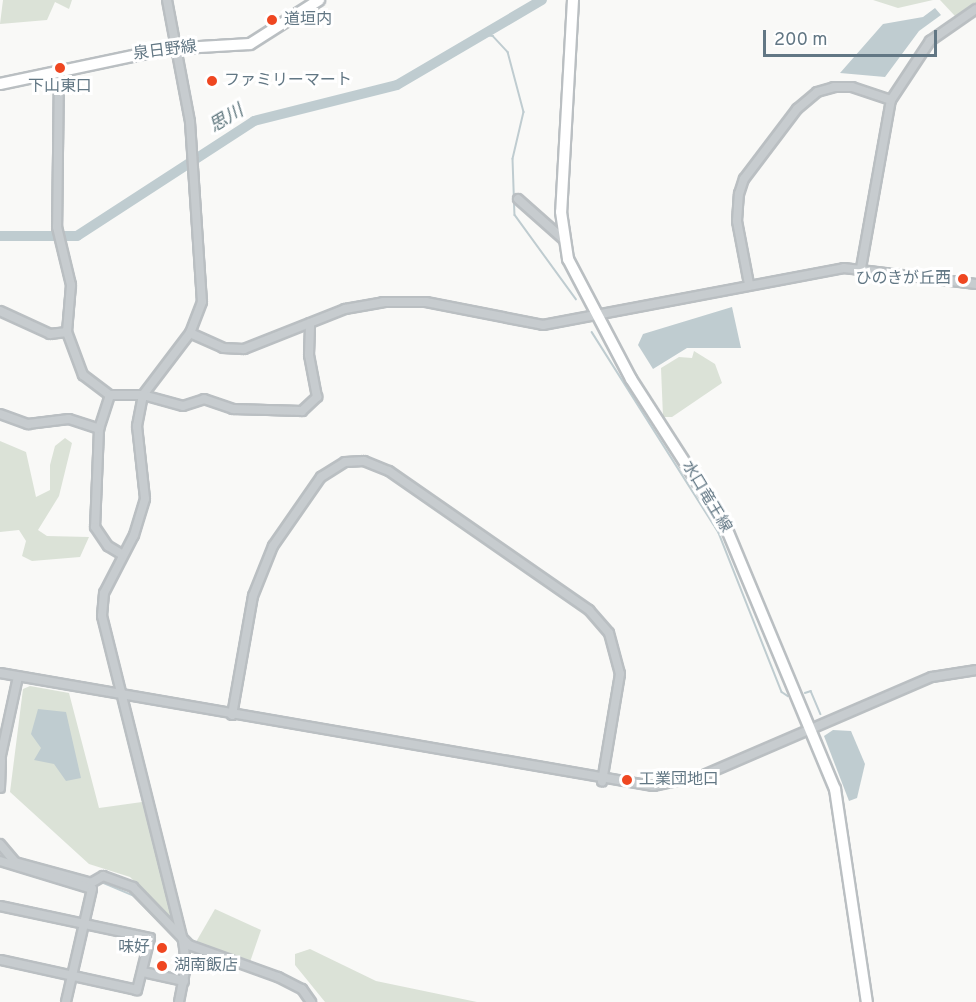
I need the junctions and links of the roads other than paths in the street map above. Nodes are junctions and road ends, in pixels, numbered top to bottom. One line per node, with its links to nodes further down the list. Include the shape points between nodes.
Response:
1 (167, 0): 5 (street)
2 (319, 0): 5 (main road, 泉日野線, via 250,44)
3 (573, 0): 10 (main road, 水口竜王線)
4 (976, 9): 8 (street, via 930,41)
5 (177, 48): 6 (main road, 泉日野線); 18 (street, via 205,280)
6 (59, 71): 7 (main road, 泉日野線); 17 (street, via 57,232 70,285)
7 (0, 84)
8 (891, 100): 11 (street); 12 (street, via 852,87 834,87 809,97 797,109 744,179 739,194 737,221)
9 (518, 199): 10 (street)
10 (563, 239): 15 (main road, 水口竜王線)
11 (861, 268): 12 (street); 13 (street)
12 (749, 284): 15 (street)
13 (976, 284)
14 (0, 311): 17 (street, via 50,334)
15 (597, 315): 16 (street, via 520,325 455,306 383,302); 29 (main road, 水口竜王線, via 725,525)
16 (310, 323): 18 (street, via 244,350 223,348); 20 (street, via 317,397 302,411 233,409 201,399 183,406)
17 (67, 333): 19 (street, via 83,375)
18 (190, 333): 20 (street)
19 (110, 395): 20 (street); 22 (street)
20 (143, 395): 23 (street, via 137,426 145,499)
21 (0, 414): 22 (street, via 28,424 69,419)
22 (99, 429): 23 (street, via 95,527 108,546)
23 (123, 555): 27 (street, via 102,603 103,632)
24 (976, 670): 29 (street, via 932,677)
25 (0, 673): 26 (street)
26 (18, 677): 27 (street); 30 (street)
27 (119, 695): 28 (street); 38 (street)
28 (232, 715): 31 (street); 31 (street, via 253,596 273,546 321,477 345,462 364,461 389,471 589,610 609,633 620,674)
29 (809, 729): 31 (street, via 688,780 653,786); 46 (main road, 水口竜王線, via 835,789 843,821)
30 (0, 760): 32 (street)
31 (602, 781)
32 (0, 788)
33 (0, 844): 35 (street)
34 (0, 861): 35 (street)
35 (18, 866): 37 (street, via 92,889); 38 (street, via 91,883 102,876 133,887)
36 (0, 906): 37 (street)
37 (84, 923): 40 (street, via 150,938); 41 (street)
38 (183, 940): 42 (street); 45 (street, via 291,983)
39 (0, 960): 41 (street)
40 (142, 972): 41 (street, via 137,990); 42 (street)
41 (72, 976): 43 (street)
42 (184, 981): 44 (street)
43 (66, 1002)
44 (179, 1002)
45 (311, 1002)
46 (867, 1002)

